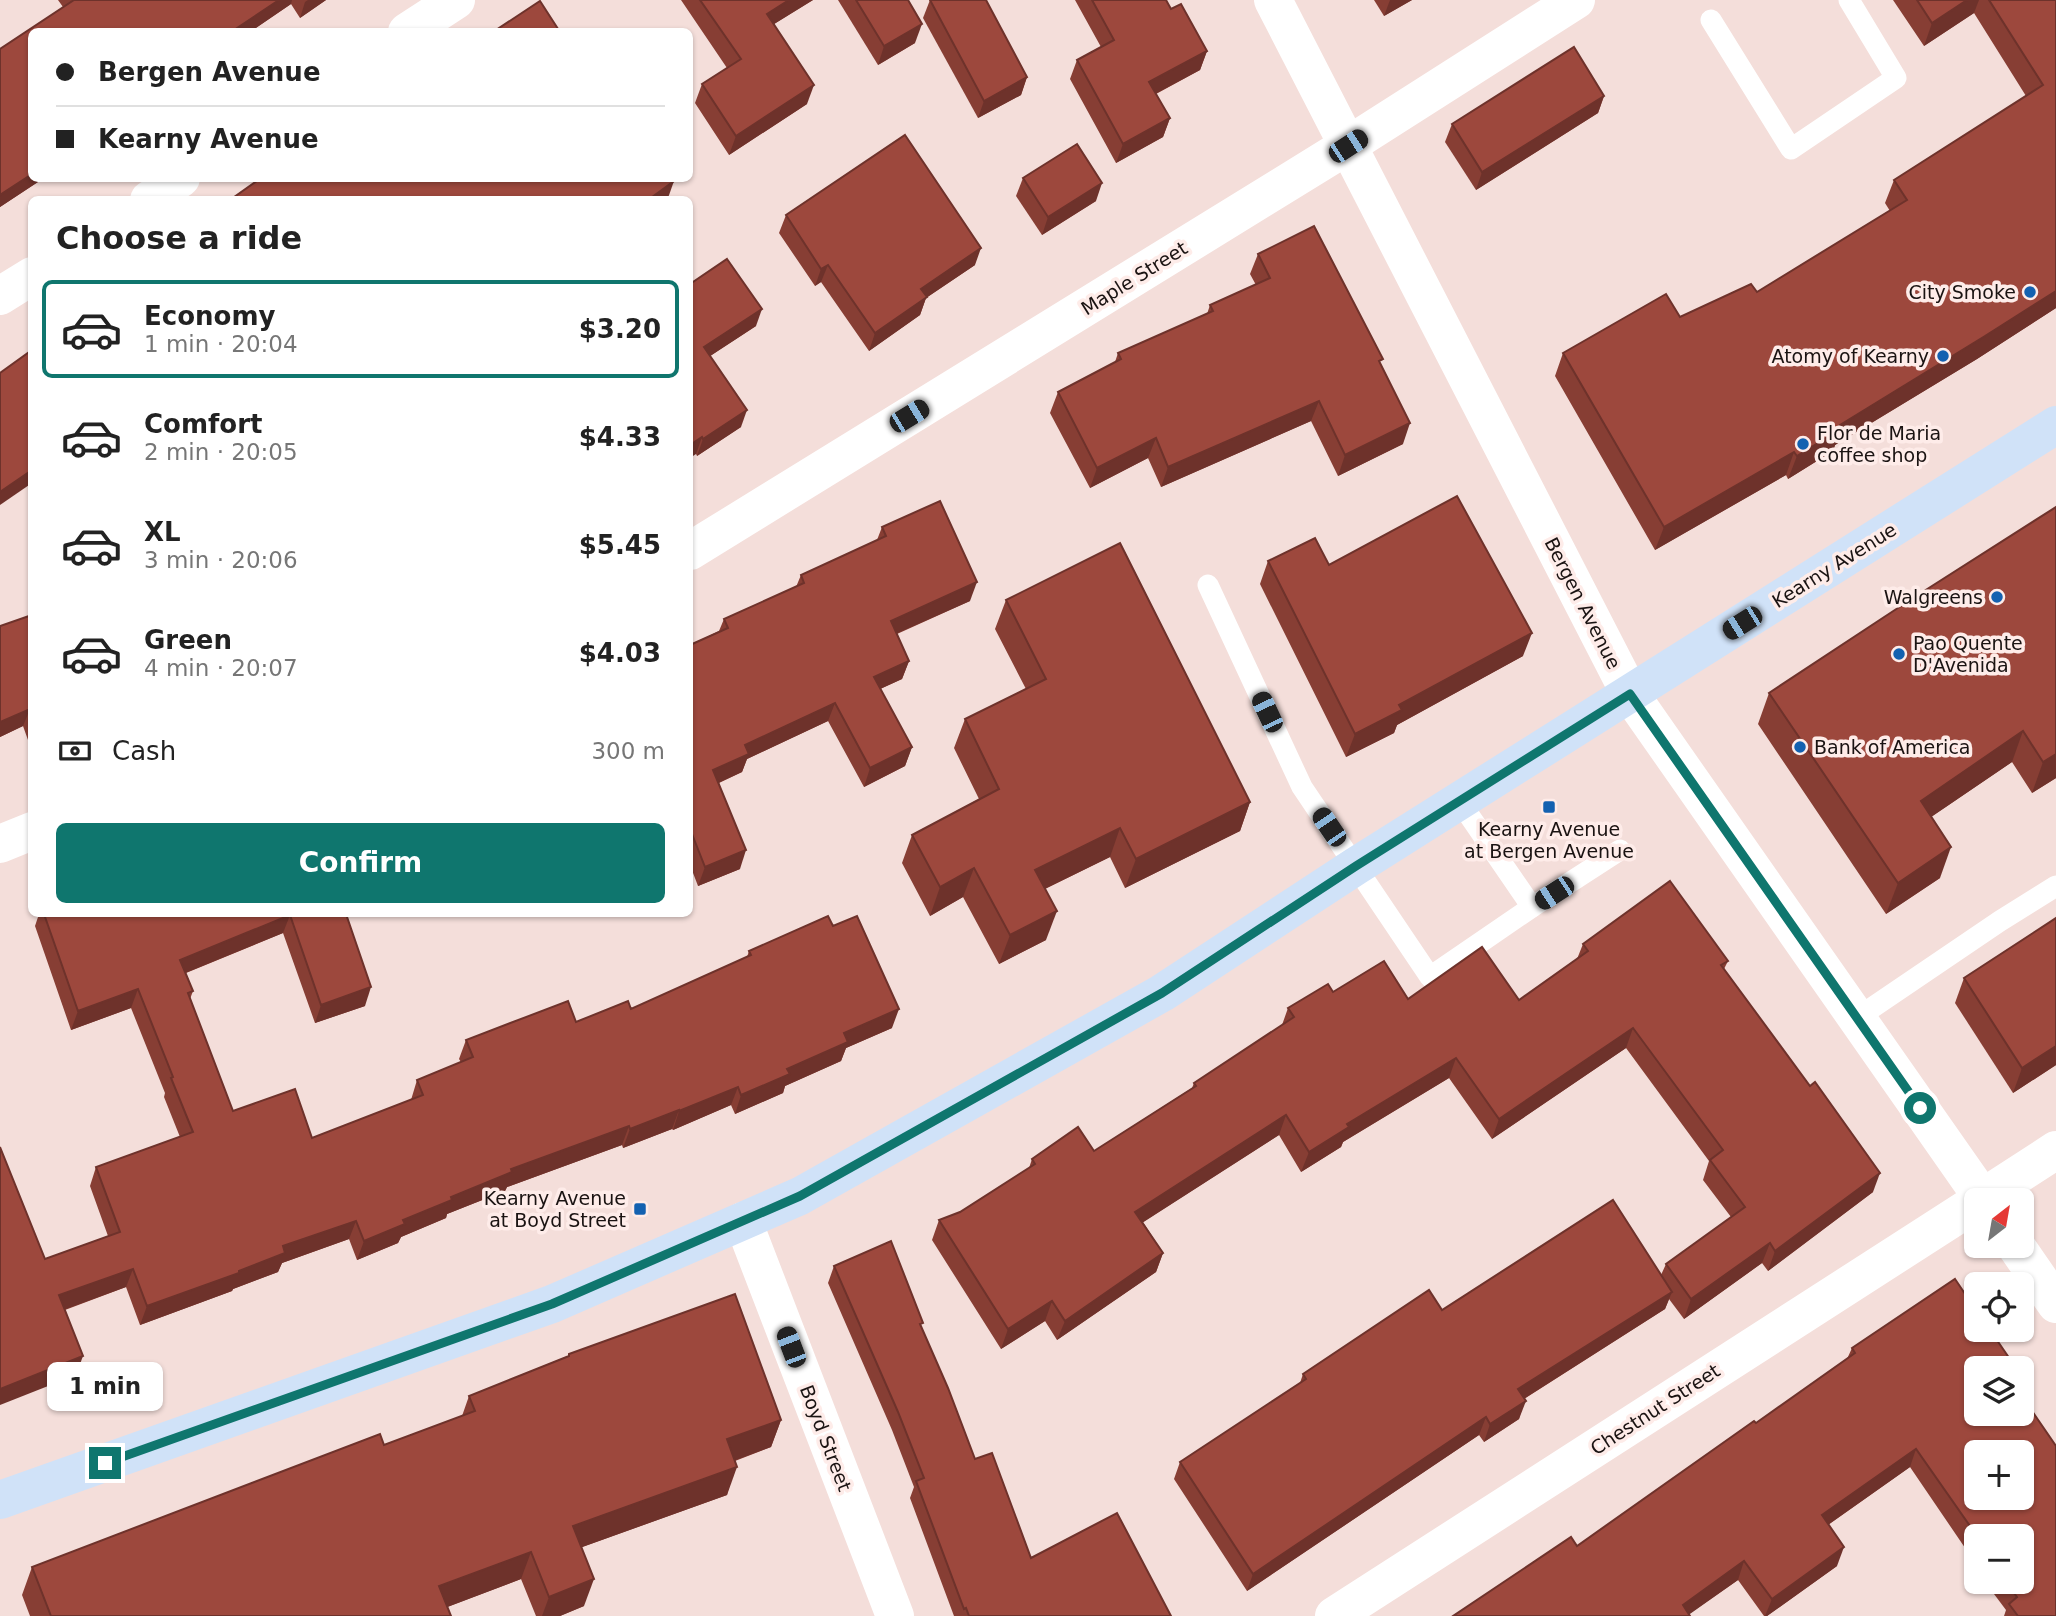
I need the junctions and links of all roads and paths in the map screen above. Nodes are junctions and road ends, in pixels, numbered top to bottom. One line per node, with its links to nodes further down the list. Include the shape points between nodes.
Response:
1 (456, 0): 6 (street)
2 (1273, 0): 7 (street, Bergen Avenue)
3 (1576, 0): 7 (street, Maple Street)
4 (1849, 0): 5 (lane, via 1896,78 1791,149)
5 (1711, 20)
6 (413, 28)
7 (1348, 146): 13 (street, Maple Street); 15 (street, Bergen Avenue)
8 (175, 182): 9 (street)
9 (155, 196)
10 (28, 278): 11 (street)
11 (0, 296)
12 (2056, 425): 15 (main road, Kearny Avenue)
13 (693, 549)
14 (1208, 585): 20 (lane, via 1302,788)
15 (1630, 694): 16 (main road, Kearny Avenue); 23 (street, Bergen Avenue)
16 (1460, 802): 20 (main road, Kearny Avenue); 22 (lane)
17 (28, 833): 18 (street)
18 (0, 844)
19 (1620, 850): 22 (lane)
20 (1356, 866): 22 (lane, via 1430,976); 28 (main road, Kearny Avenue, via 1162,993 800,1196)
21 (2056, 886): 23 (lane)
22 (1532, 907)
23 (1857, 1018): 25 (street, Bergen Avenue)
24 (2056, 1150): 26 (street, Chestnut Street)
25 (1972, 1188)
26 (1998, 1188)
27 (1964, 1210): 33 (street, Chestnut Street)
28 (743, 1222): 31 (main road, Kearny Avenue, via 552,1304); 32 (street, Boyd Street)
29 (2024, 1258): 30 (street)
30 (2056, 1304)
31 (0, 1500)
32 (895, 1616)
33 (1334, 1616)

